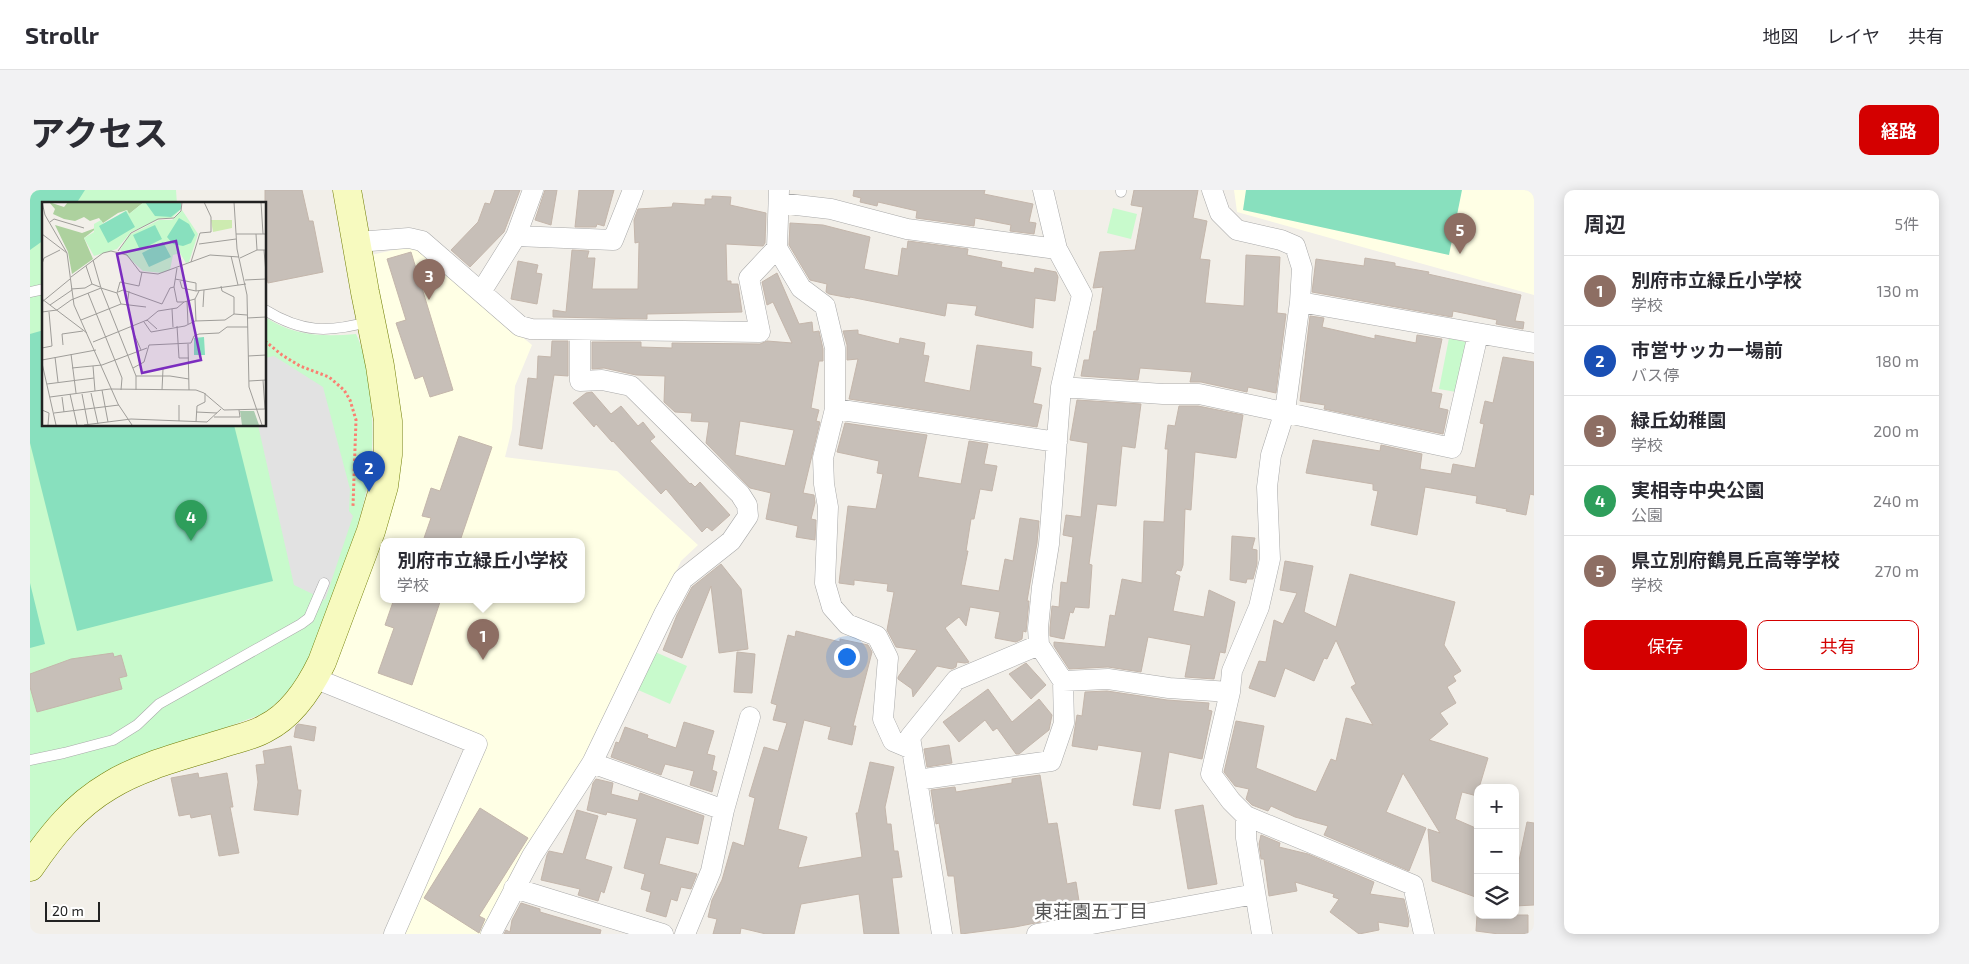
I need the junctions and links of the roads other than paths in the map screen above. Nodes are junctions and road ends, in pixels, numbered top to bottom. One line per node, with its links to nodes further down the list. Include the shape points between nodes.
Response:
1 (347, 190): 8 (street)
2 (534, 190): 7 (street)
3 (633, 190): 7 (street, via 613,240)
4 (1044, 190): 10 (street)
5 (1212, 190): 12 (street, via 1220,213 1237,230 1295,246 1302,268)
6 (779, 196): 9 (street); 10 (street, via 907,229)
7 (516, 236): 11 (street)
8 (357, 242): 11 (street, via 409,238 422,241); 14 (street)
9 (777, 248): 15 (street, via 749,278 760,332); 19 (street, via 801,288 825,306 835,348)
10 (1057, 249): 18 (street, via 1082,295)
11 (481, 292): 15 (street, via 520,326)
12 (1300, 302): 16 (street); 20 (street)
13 (266, 311): 14 (lane, via 292,324 318,330)
14 (371, 322): 24 (street, via 388,422 384,486 351,586)
15 (580, 330): 30 (street, via 580,381 602,380 630,386 740,494 747,505 748,516 731,541 683,579)
16 (1478, 334): 17 (street); 20 (street, via 1452,448)
17 (1534, 343)
18 (1061, 386): 20 (street, via 1199,394); 21 (street)
19 (835, 409): 21 (street); 28 (street, via 823,458 828,507 825,583 832,607 847,624 877,636 888,658 883,719 893,741)
20 (1285, 411): 26 (street, via 1271,455 1267,487 1270,559 1259,607 1232,671)
21 (1057, 442): 23 (street)
22 (324, 583): 29 (lane, via 309,618 159,704 123,734 113,740)
23 (1039, 644): 25 (street); 28 (street, via 956,680 910,738)
24 (314, 678): 34 (street, via 288,712 266,728 127,776 108,786 70,815); 37 (street, via 477,744)
25 (1063, 681): 26 (street, via 1108,680); 31 (street, via 1064,723 1052,761)
26 (1230, 692): 33 (street, via 1211,774)
27 (750, 717): 32 (street)
28 (912, 749): 31 (street)
29 (30, 760)
30 (592, 763): 32 (street); 35 (street)
31 (917, 780): 41 (street)
32 (724, 810): 40 (street, via 710,871)
33 (1246, 816): 36 (street, via 1246,838); 44 (street, via 1412,885)
34 (30, 867)
35 (514, 888): 38 (street); 39 (street)
36 (1255, 894): 42 (street); 43 (street)
37 (394, 934)
38 (491, 934)
39 (663, 934)
40 (685, 934)
41 (942, 934)
42 (1037, 934)
43 (1262, 934)
44 (1424, 934)

